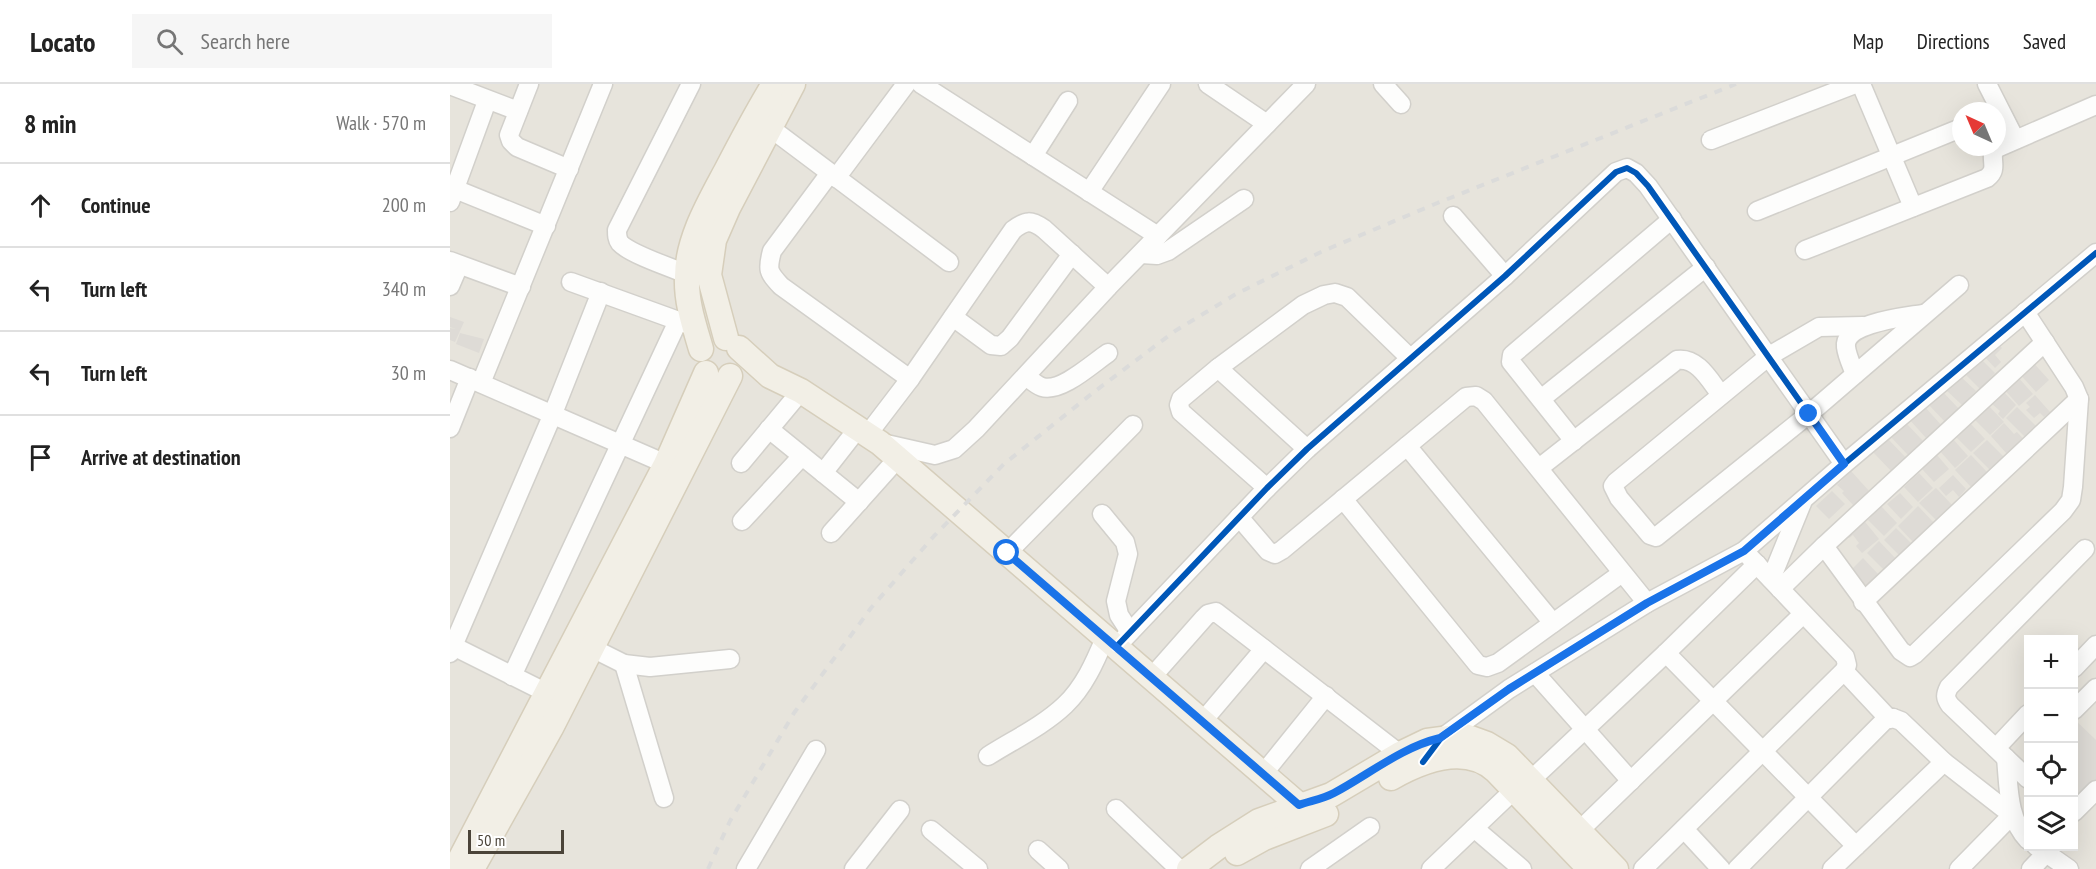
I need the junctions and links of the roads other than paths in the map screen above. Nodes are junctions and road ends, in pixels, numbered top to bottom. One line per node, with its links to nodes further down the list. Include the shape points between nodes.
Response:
1 (529, 84): 21 (street)
2 (603, 84): 30 (street)
3 (691, 84): 48 (street, via 617,230 621,245)
4 (774, 84): 22 (main road)
5 (793, 84): 22 (main road)
6 (906, 84): 31 (street)
7 (921, 84): 28 (street)
8 (1161, 84): 32 (street)
9 (1208, 84): 23 (street)
10 (1306, 84): 23 (street)
11 (1383, 84): 19 (street)
12 (1855, 84): 27 (street)
13 (1861, 84): 29 (street)
14 (1987, 84): 18 (street)
15 (450, 85): 16 (street)
16 (487, 101): 21 (street); 33 (street)
17 (1068, 101): 28 (street)
18 (1994, 102)
19 (1401, 104)
20 (2096, 105): 26 (street)
21 (518, 111): 30 (street, via 509,135 511,141)
22 (762, 122): 31 (street); 48 (main road, via 703,214); 62 (main road, via 714,240 710,276)
23 (1267, 124): 40 (street)
24 (2006, 124): 26 (street)
25 (1952, 132): 29 (street)
26 (2015, 139): 35 (street, via 1993,153 1995,167 1987,178)
27 (1712, 140)
28 (1033, 156): 32 (street)
29 (1892, 156): 35 (street); 36 (street)
30 (569, 169): 39 (street)
31 (833, 175): 45 (street); 73 (street, via 772,251 768,267 771,275)
32 (1089, 192): 40 (street)
33 (452, 193): 39 (street)
34 (1245, 199): 44 (street, via 1168,251)
35 (1913, 207): 41 (street)
36 (1757, 211)
37 (1453, 216): 49 (street)
38 (1672, 219): 47 (street); 49 (street, via 1648,186 1626,168 1616,172); 77 (street, via 1512,355 1512,362)
39 (546, 226): 53 (street)
40 (1158, 236): 44 (street)
41 (1805, 250)
42 (2096, 253): 56 (street)
43 (1072, 254): 54 (street); 58 (street, via 1001,346 991,345); 58 (street, via 1033,221 1023,222 1013,230)
44 (1141, 254): 54 (street)
45 (949, 262)
46 (454, 263): 52 (street); 53 (street)
47 (1706, 267): 64 (street); 77 (street)
48 (687, 274): 60 (main road)
49 (1505, 276): 65 (street)
50 (571, 282): 55 (street)
51 (1959, 285): 57 (street)
52 (450, 286)
53 (521, 287): 74 (street)
54 (1108, 287): 72 (street)
55 (601, 292): 60 (street); 80 (street)
56 (2025, 312): 61 (street); 92 (street)
57 (1926, 313): 59 (street); 70 (street)
58 (953, 317): 73 (street)
59 (1863, 326): 64 (street, via 1819,327); 70 (street, via 1847,338 1845,347)
60 (691, 332): 62 (main road); 68 (main road); 86 (street)
61 (2044, 342): 78 (street); 103 (street)
62 (732, 343): 69 (main road, via 741,360); 71 (main road)
63 (1108, 353): 72 (street, via 1054,387 1044,387)
64 (1769, 356): 76 (street); 79 (street)
65 (1410, 358): 66 (street, via 1347,297 1335,293 1303,305); 88 (street)
66 (1218, 368): 88 (street); 95 (street, via 1181,399 1181,412)
67 (450, 370): 74 (street)
68 (706, 373): 69 (main road, via 717,379); 91 (main road)
69 (733, 374): 71 (main road); 116 (main road)
70 (1855, 374): 79 (street)
71 (770, 376): 75 (main road)
72 (1026, 376): 84 (street, via 954,449 935,455)
73 (910, 379): 84 (street)
74 (476, 380): 80 (street); 82 (street)
75 (801, 391): 83 (street); 84 (main road)
76 (1722, 395): 79 (street, via 1613,486 1653,537); 85 (street, via 1695,362 1677,360)
77 (1541, 399): 85 (street)
78 (2079, 399): 110 (street); 110 (street, via 2071,500 1915,654 1905,656)
79 (1809, 414): 92 (street)
80 (552, 416): 86 (street); 118 (street)
81 (1133, 425): 106 (street)
82 (450, 428)
83 (769, 429): 89 (street); 90 (street)
84 (876, 441): 94 (street); 98 (street); 106 (main road)
85 (1574, 441): 93 (street)
86 (619, 446): 91 (street); 126 (street)
87 (1407, 446): 93 (street, via 1466,397 1476,396); 96 (street); 113 (street)
88 (1307, 449): 95 (street)
89 (802, 456): 94 (street); 101 (street)
90 (741, 463)
91 (666, 464): 129 (main road)
92 (1844, 464): 97 (street)
93 (1539, 468): 108 (street)
94 (823, 473): 98 (street)
95 (1267, 488): 100 (street)
96 (1343, 499): 100 (street, via 1275,554); 123 (street, via 1478,665)
97 (1803, 500): 105 (street); 109 (street)
98 (859, 502): 102 (street)
99 (1102, 514): 114 (street, via 1125,542 1128,554 1116,600)
100 (1239, 517): 114 (street)
101 (742, 521)
102 (831, 533)
103 (1824, 546): 109 (street); 110 (street)
104 (2085, 549): 143 (street, via 1946,693 1950,705)
105 (1744, 551): 107 (street); 111 (street)
106 (1007, 553): 114 (main road)
107 (1757, 564): 109 (street); 119 (street)
108 (1622, 573): 111 (street); 113 (street)
109 (1775, 584): 112 (street)
110 (1863, 602)
111 (1647, 603): 125 (street)
112 (1803, 614): 124 (street, via 1845,657); 132 (street)
113 (1553, 623): 123 (street)
114 (1117, 639): 127 (main road); 142 (street, via 1065,706)
115 (2096, 645): 121 (street)
116 (592, 648): 122 (street); 169 (main road)
117 (1264, 649): 127 (street, via 1213,612); 131 (street); 135 (street)
118 (452, 650): 126 (street)
119 (1666, 653): 132 (street); 137 (street)
120 (730, 658): 122 (street, via 650,667)
121 (2078, 663)
122 (624, 664): 150 (street)
123 (1486, 668): 130 (street)
124 (1844, 670): 134 (street, via 1889,719); 140 (street)
125 (1535, 673): 130 (street); 137 (street)
126 (512, 676): 129 (street)
127 (1151, 678): 135 (main road)
128 (2096, 688): 133 (street)
129 (547, 693): 168 (main road)
130 (1503, 693): 138 (street)
131 (1326, 696): 141 (street); 146 (street)
132 (1713, 701): 140 (street); 147 (street)
133 (2078, 705)
134 (1893, 718): 145 (street); 151 (street, via 1885,720)
135 (1202, 722): 146 (main road)
136 (2024, 728): 143 (street)
137 (1585, 729): 147 (street); 148 (street)
138 (1440, 738): 141 (main road); 144 (street); 148 (main road, via 1465,736 1487,744 1507,756)
139 (816, 750): 170 (street)
140 (1762, 751): 151 (street); 159 (street)
141 (1400, 754): 155 (main road)
142 (987, 756)
143 (2015, 761): 156 (street)
144 (1423, 762): 148 (main road, via 1449,757 1479,761); 155 (main road, via 1353,800)
145 (1944, 762): 156 (street); 163 (street)
146 (1263, 774): 155 (main road)
147 (1631, 781): 161 (street)
148 (1523, 785): 158 (street); 161 (main road); 179 (main road)
149 (2096, 790): 152 (street)
150 (664, 798)
151 (1808, 798): 163 (street); 183 (street)
152 (2078, 807)
153 (1116, 809): 173 (street)
154 (900, 810): 167 (street)
155 (1306, 812): 174 (main road, via 1259,822); 175 (main road)
156 (2012, 814): 162 (street); 185 (street)
157 (1370, 827): 176 (street)
158 (1474, 828): 177 (street); 178 (street)
159 (1684, 829): 181 (street); 182 (street)
160 (931, 830): 171 (street)
161 (1580, 830): 180 (main road)
162 (2024, 836)
163 (1856, 846): 184 (street)
164 (1038, 850): 172 (street)
165 (2040, 851): 186 (street)
166 (2042, 851): 187 (street)
167 (864, 865)
168 (455, 869)
169 (472, 869)
170 (746, 869)
171 (978, 869)
172 (1059, 869)
173 (1179, 869)
174 (1190, 869)
175 (1213, 869)
176 (1310, 869)
177 (1431, 869)
178 (1522, 869)
179 (1590, 869)
180 (1616, 869)
181 (1643, 869)
182 (1722, 869)
183 (1737, 869)
184 (1832, 869)
185 (1959, 869)
186 (2031, 869)
187 (2068, 869)

